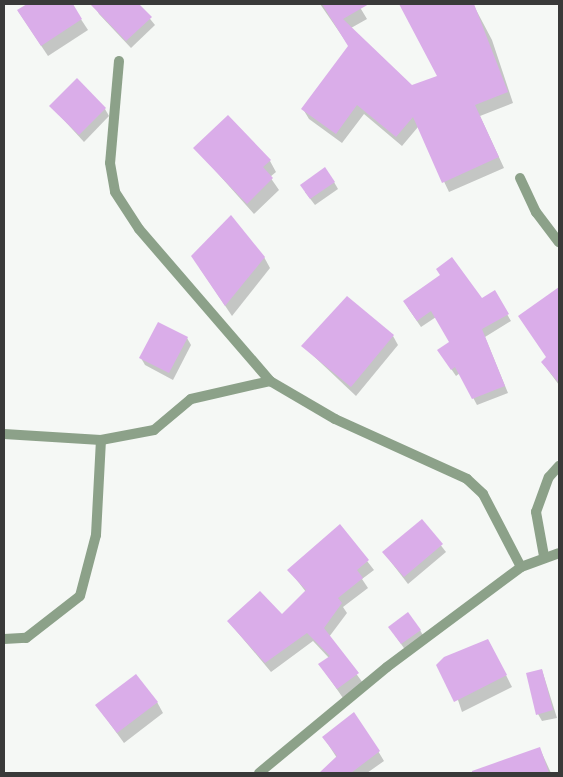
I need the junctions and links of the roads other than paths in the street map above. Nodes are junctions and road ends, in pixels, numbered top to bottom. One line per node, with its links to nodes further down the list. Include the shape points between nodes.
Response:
1 (119, 61): 4 (street, via 110,163 115,192 139,229)
2 (520, 178): 3 (street, via 536,212)
3 (559, 242)
4 (270, 381): 6 (street, via 191,399 154,430); 10 (street, via 335,419 467,480 483,494 504,542)
5 (4, 434): 6 (street)
6 (101, 440): 11 (street, via 96,535 80,596 26,638)
7 (559, 466): 9 (street, via 549,477 536,512)
8 (559, 553): 9 (street)
9 (544, 556): 10 (street)
10 (521, 567): 12 (street, via 386,667)
11 (4, 638)
12 (260, 773)

